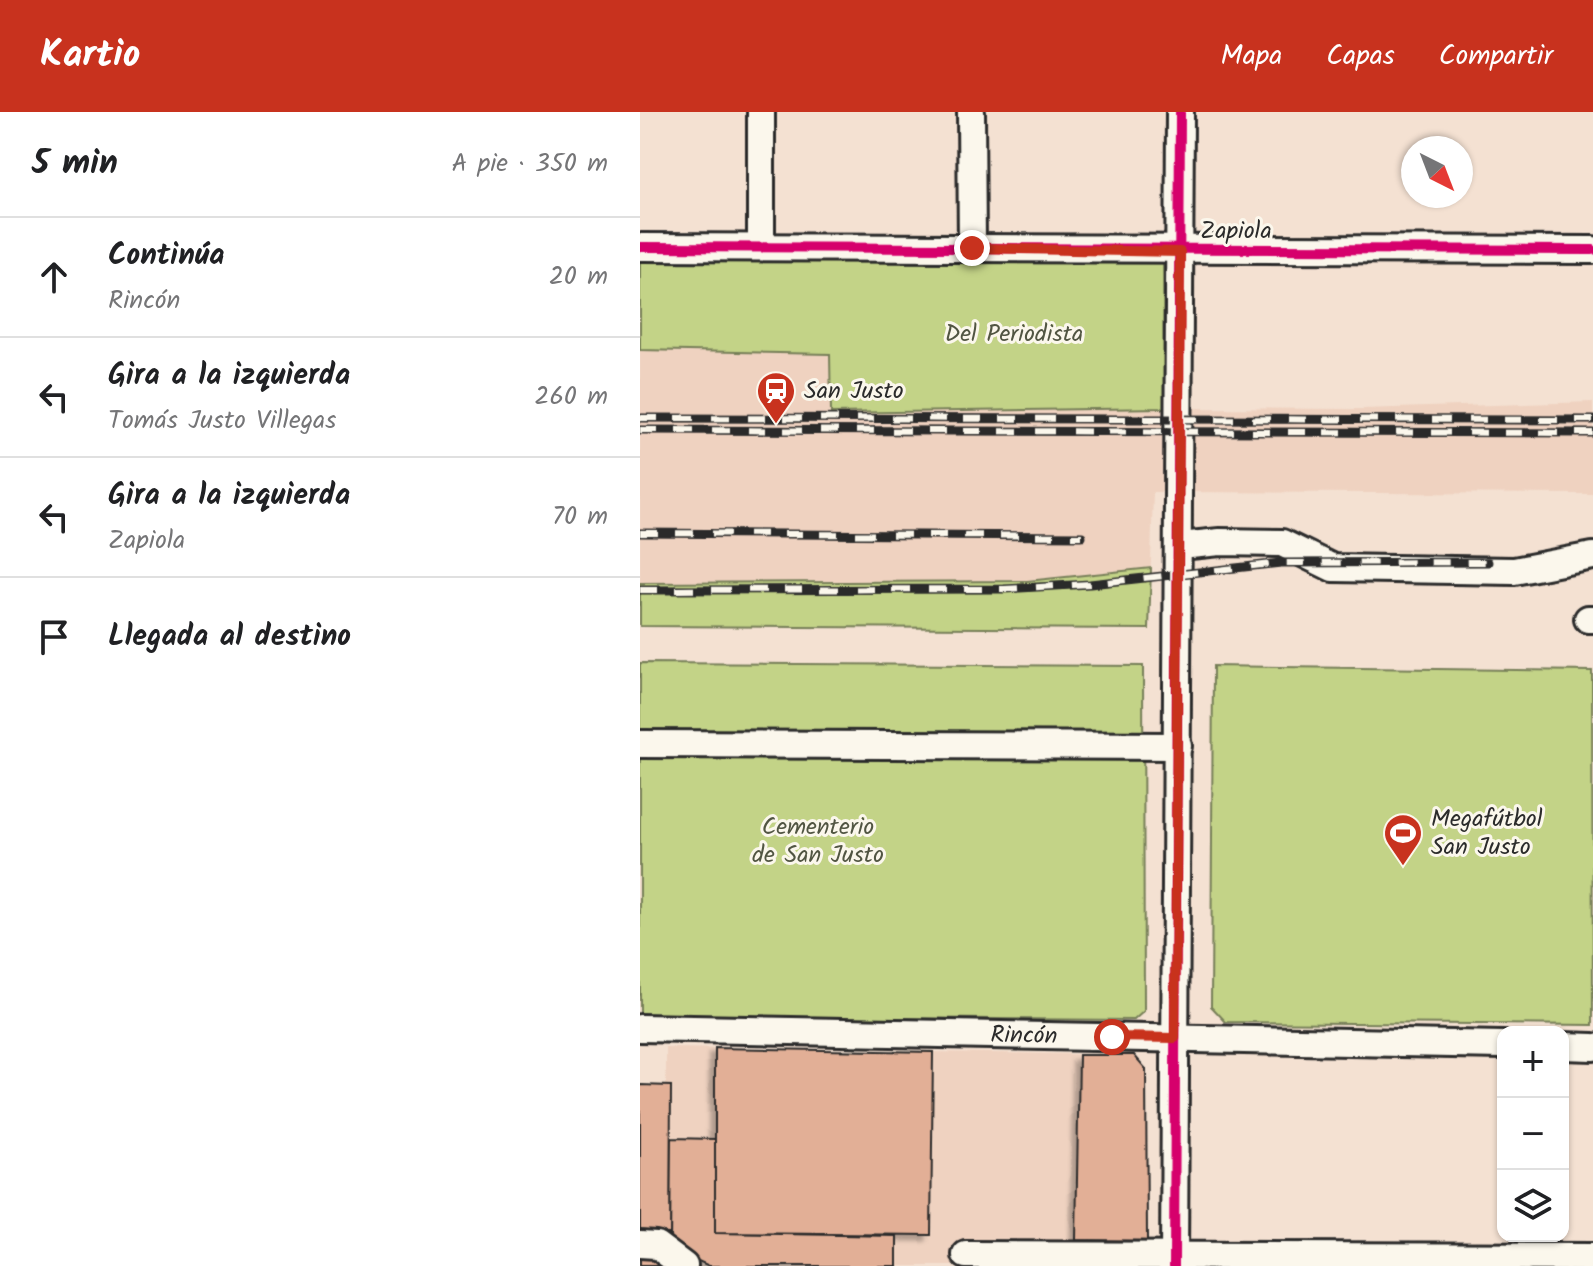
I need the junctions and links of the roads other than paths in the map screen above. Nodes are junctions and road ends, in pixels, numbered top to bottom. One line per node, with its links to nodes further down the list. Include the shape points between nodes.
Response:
1 (761, 112): 5 (street)
2 (971, 112): 6 (street)
3 (1180, 112): 8 (street)
4 (640, 247): 5 (street, Zapiola)
5 (761, 247): 6 (street, Zapiola)
6 (972, 248): 8 (street, Zapiola)
7 (1593, 250): 8 (street, Zapiola)
8 (1180, 252): 9 (street)
9 (1180, 546): 10 (street, via 1282,543 1333,568 1514,571); 12 (street)
10 (1593, 556)
11 (640, 744): 12 (street)
12 (1178, 746): 14 (street)
13 (640, 1028): 14 (street, Rincón)
14 (1175, 1038): 15 (street, Rincón); 21 (street)
15 (1497, 1045)
16 (1569, 1046): 17 (street)
17 (1593, 1047)
18 (640, 1244): 22 (street, via 656,1245)
19 (966, 1255): 21 (street)
20 (1593, 1257): 21 (street)
21 (1174, 1261)
22 (684, 1266)

